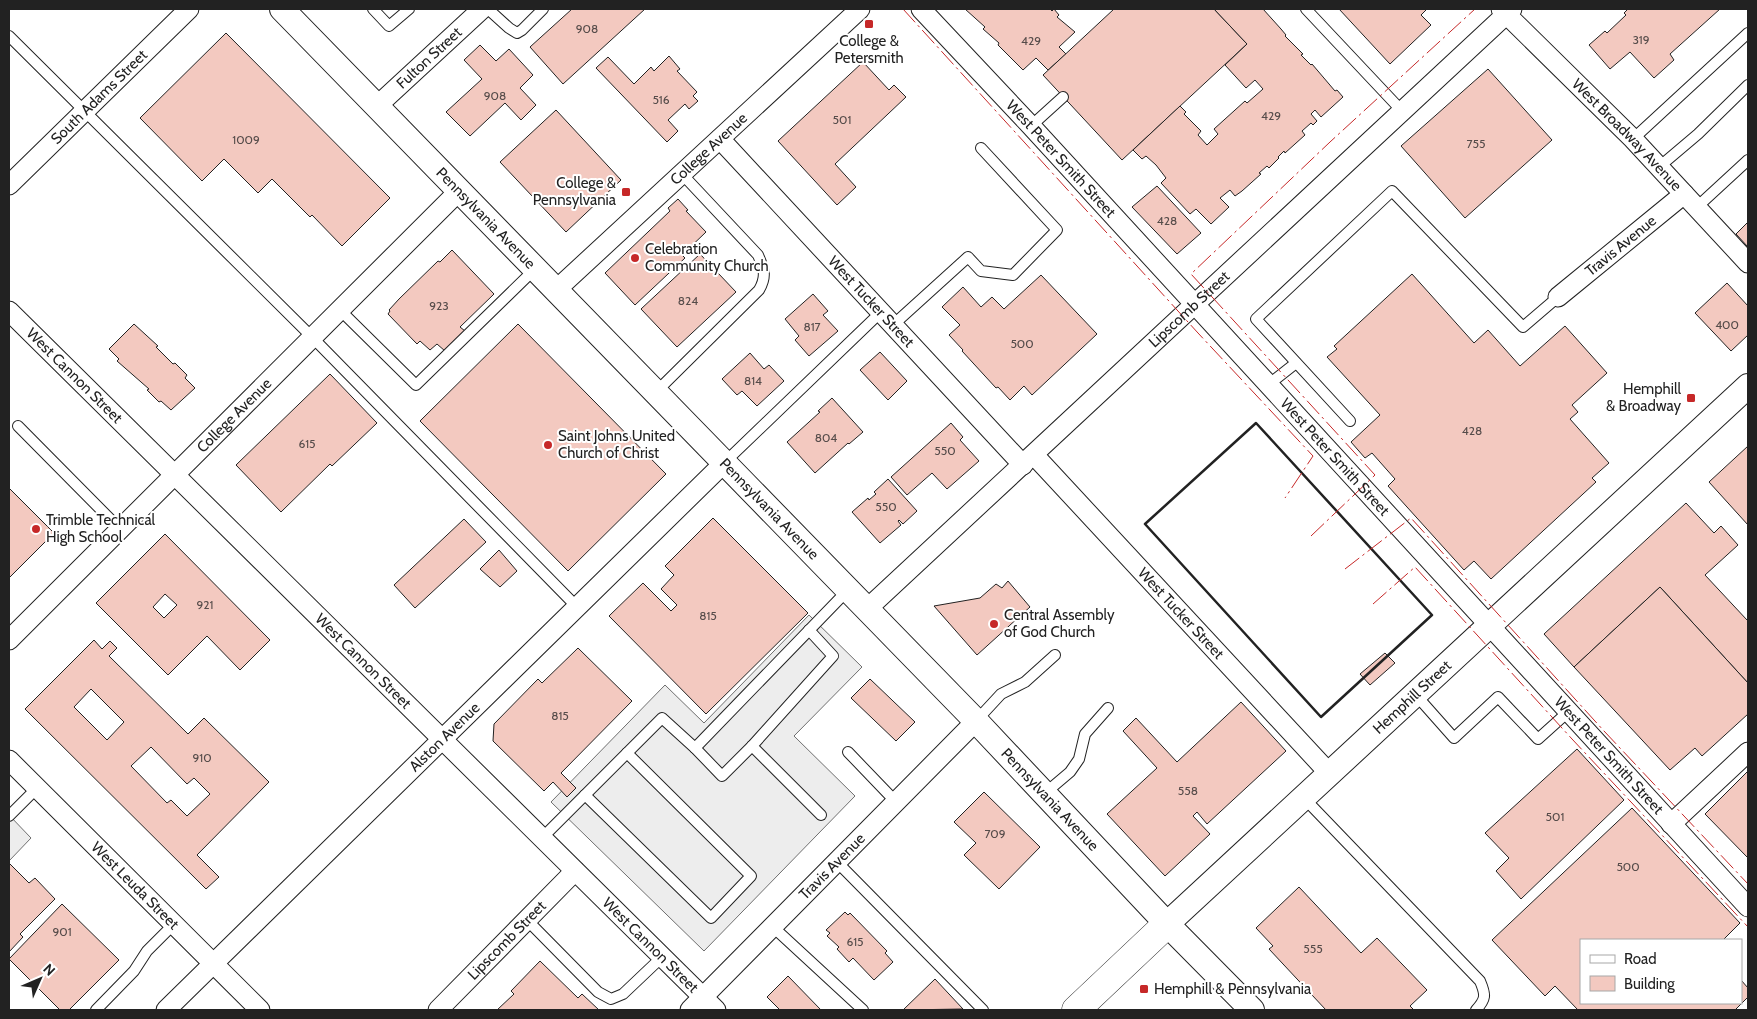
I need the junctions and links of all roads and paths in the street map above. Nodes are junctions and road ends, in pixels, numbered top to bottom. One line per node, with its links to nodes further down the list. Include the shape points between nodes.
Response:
1 (189, 9): 17 (street, South Adams Street)
2 (282, 9): 16 (street, Pennsylvania Avenue)
3 (373, 9): 4 (lane, via 389,26)
4 (409, 9)
5 (488, 9): 6 (lane, via 517,33)
6 (543, 9)
7 (860, 9): 20 (street, College Avenue)
8 (921, 9): 19 (street, West Peter Smith Street)
9 (1306, 9): 18 (lane)
10 (1507, 11): 18 (street, Lipscomb Street); 21 (street, West Broadway Avenue)
11 (472, 12): 16 (street, Fulton Street)
12 (1748, 33): 21 (lane)
13 (9, 36): 17 (lane)
14 (1748, 85): 24 (lane)
15 (1063, 97): 19 (lane)
16 (377, 106): 27 (street, Pennsylvania Avenue)
17 (85, 111): 26 (street, South Adams Street); 37 (lane)
18 (1402, 111): 33 (street, Lipscomb Street)
19 (1031, 126): 33 (street, West Peter Smith Street)
20 (720, 139): 25 (street, College Avenue); 36 (street, West Tucker Street)
21 (1633, 139): 24 (street, West Broadway Avenue)
22 (981, 148): 36 (lane, via 1057,230 1013,275 981,271 968,257)
23 (1748, 160): 28 (lane)
24 (1659, 167): 28 (street, West Broadway Avenue)
25 (682, 174): 31 (street, College Avenue); 41 (lane, via 758,255 764,268 764,281 759,290)
26 (9, 185)
27 (459, 191): 30 (street, Pennsylvania Avenue); 34 (street, College Avenue)
28 (1690, 201): 29 (street, West Broadway Avenue); 32 (street, Travis Avenue)
29 (1748, 263)
30 (535, 269): 31 (street, Pennsylvania Avenue); 34 (lane, via 416,385)
31 (556, 290): 41 (street, Pennsylvania Avenue)
32 (1558, 297): 38 (lane, via 1523,327 1392,191 1256,319)
33 (1193, 304): 39 (street, West Peter Smith Street); 44 (street, Lipscomb Street)
34 (340, 310): 37 (street, College Avenue)
35 (9, 311): 46 (street, West Cannon Street)
36 (887, 319): 44 (street, West Tucker Street); 45 (lane)
37 (312, 337): 46 (street, College Avenue); 49 (lane)
38 (1296, 363): 39 (lane); 42 (lane)
39 (1268, 385): 51 (street, West Peter Smith Street)
40 (1748, 386): 51 (street, Hemphill Street)
41 (656, 392): 45 (street, Pennsylvania Avenue)
42 (1350, 421)
43 (18, 426): 47 (lane)
44 (1028, 460): 50 (street, Lipscomb Street); 66 (street, West Tucker Street)
45 (724, 463): 48 (street, Pennsylvania Avenue); 49 (street, Alston Avenue)
46 (174, 475): 47 (street, College Avenue); 59 (street, West Cannon Street)
47 (120, 529): 53 (street, College Avenue)
48 (848, 590): 50 (street, Pennsylvania Avenue); 52 (lane)
49 (576, 608): 59 (street, Alston Avenue)
50 (867, 609): 58 (street, Pennsylvania Avenue)
51 (1488, 626): 55 (street, Hemphill Street); 57 (street, West Peter Smith Street)
52 (809, 630): 60 (lane, via 832,656); 61 (lane)
53 (9, 640)
54 (1055, 655): 58 (lane, via 1025,682 1001,694)
55 (1415, 694): 57 (lane, via 1454,738 1498,697 1538,739); 66 (street, Hemphill Street)
56 (1108, 708): 69 (lane, via 1085,734 1079,759 1070,772)
57 (1568, 712): 74 (street, West Peter Smith Street)
58 (976, 721): 69 (street, Pennsylvania Avenue); 71 (street, Travis Avenue)
59 (442, 740): 75 (street, West Cannon Street); 84 (street, Alston Avenue)
60 (752, 746): 61 (lane, via 722,776); 72 (lane)
61 (695, 748): 64 (lane, via 662,718)
62 (848, 752): 71 (lane)
63 (1748, 752): 74 (street)
64 (627, 753): 68 (lane); 68 (lane, via 751,876 711,918)
65 (9, 760): 67 (street, West Leuda Street)
66 (1329, 773): 70 (street, Hemphill Street)
67 (37, 788): 73 (lane); 80 (street, West Leuda Street)
68 (585, 794): 75 (lane)
69 (1044, 794): 81 (street, Pennsylvania Avenue)
70 (1303, 797): 81 (street, Hemphill Street); 95 (lane, via 1480,981 1485,992 1483,1003)
71 (896, 802): 76 (street, Travis Avenue)
72 (821, 815)
73 (9, 816)
74 (1671, 824): 78 (street, West Peter Smith Street)
75 (542, 838): 77 (street, West Cannon Street)
76 (837, 862): 82 (street, Travis Avenue); 92 (lane)
77 (575, 871): 79 (street, Lipscomb Street); 83 (street, West Cannon Street)
78 (1748, 907)
79 (527, 920): 83 (lane, via 598,992 611,999 623,994); 89 (street, Lipscomb Street)
80 (174, 924): 84 (street, West Leuda Street); 86 (lane)
81 (1167, 924): 93 (main road, Hemphill Street); 94 (street, Pennsylvania Avenue)
82 (772, 926): 85 (street, Travis Avenue); 91 (lane)
83 (662, 957): 85 (street, West Cannon Street)
84 (213, 964): 87 (street, Alston Avenue); 88 (street, West Leuda Street)
85 (696, 1004): 90 (street, West Cannon Street)
86 (96, 1010)
87 (166, 1010)
88 (260, 1010)
89 (438, 1010)
90 (716, 1010)
91 (863, 1010)
92 (983, 1010)
93 (1076, 1010)
94 (1252, 1010)
95 (1476, 1010)

